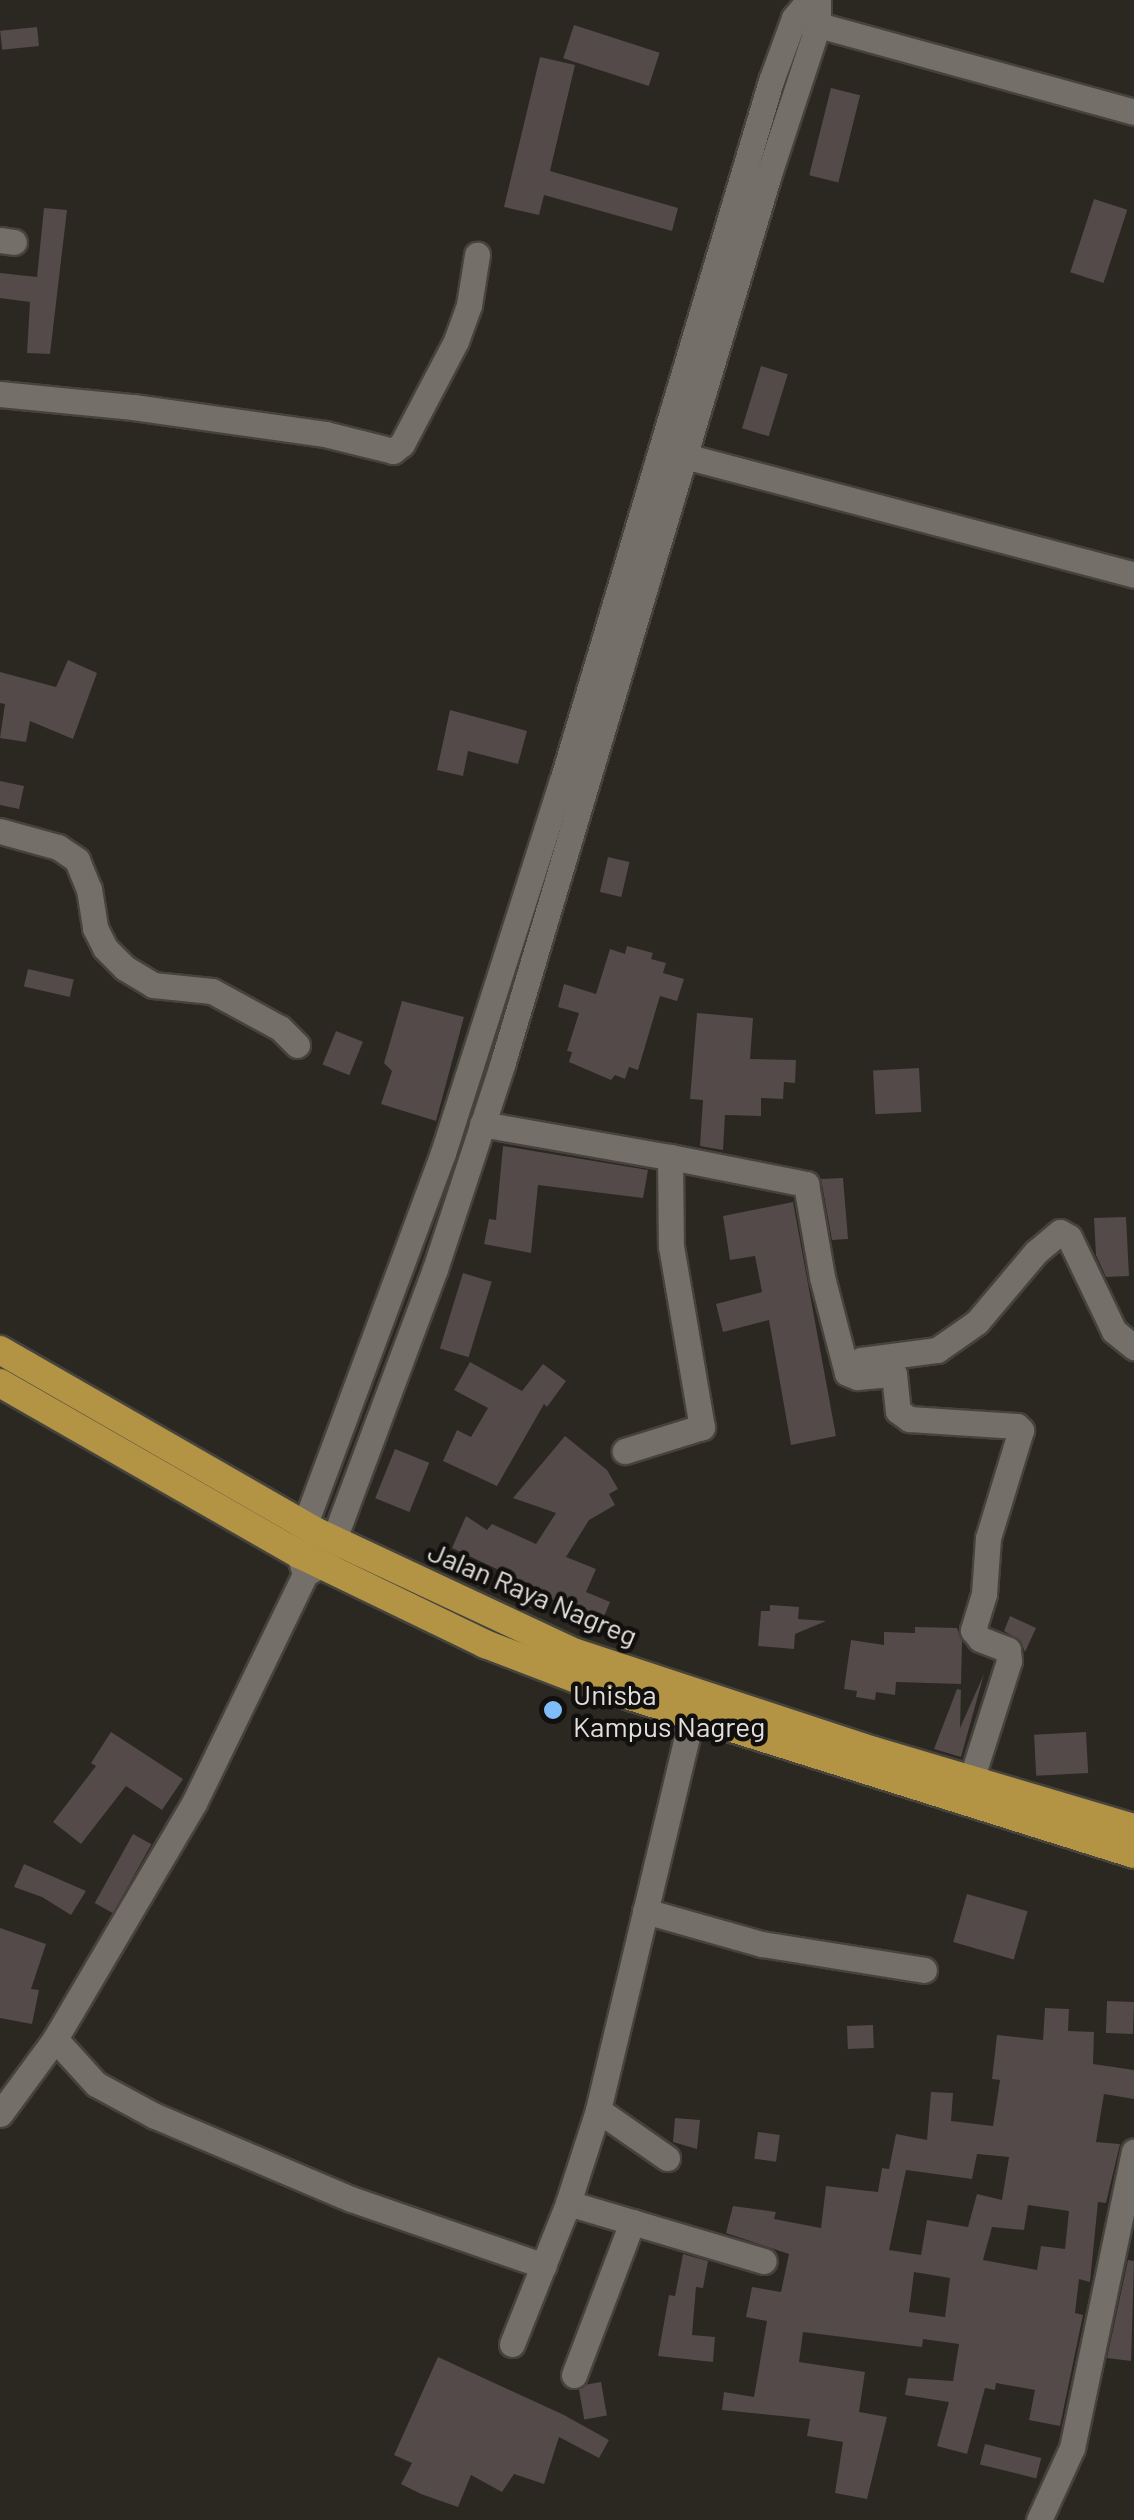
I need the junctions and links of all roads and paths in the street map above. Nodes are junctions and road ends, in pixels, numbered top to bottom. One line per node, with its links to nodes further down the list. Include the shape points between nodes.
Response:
1 (810, 11): 2 (street); 5 (street)
2 (1134, 112)
3 (477, 255): 4 (street, via 456,341 396,450 325,434)
4 (0, 394)
5 (673, 453): 6 (street); 9 (street); 10 (street)
6 (1134, 575)
7 (0, 830): 8 (street, via 58,846 77,860 100,938 132,973 153,985 212,990 280,1028)
8 (297, 1045)
9 (482, 1124): 11 (street); 12 (street)
10 (443, 1153): 12 (street); 18 (street)
11 (670, 1157): 15 (street, via 806,1184); 17 (street, via 671,1246 702,1427)
12 (470, 1164): 19 (street, via 436,1269)
13 (1134, 1347): 15 (street, via 1114,1331 1069,1237 1060,1232 977,1322 937,1350)
14 (0, 1350): 18 (highway, Jalan Raya Nagreg)
15 (842, 1364): 21 (street, via 857,1377 894,1374 897,1407 905,1418 1021,1430 988,1538 984,1594 973,1630 1008,1650 1010,1661)
16 (0, 1383): 19 (highway, Jalan Raya Nagreg)
17 (625, 1451)
18 (305, 1524): 19 (highway, Jalan Raya Nagreg)
19 (315, 1558): 20 (highway, Jalan Raya Nagreg, via 485,1644); 21 (highway, Jalan Raya Nagreg, via 576,1653); 26 (street, via 194,1803)
20 (692, 1715): 23 (highway, Jalan Raya Nagreg); 24 (street)
21 (971, 1780): 22 (highway, Jalan Raya Nagreg)
22 (1134, 1828)
23 (1134, 1854)
24 (645, 1911): 25 (street, via 762,1944); 27 (street)
25 (924, 1970)
26 (55, 2038): 28 (street); 34 (street, via 96,2084 155,2116 351,2199)
27 (598, 2110): 30 (street); 31 (street)
28 (0, 2114)
29 (1134, 2151): 37 (street, via 1072,2448)
30 (668, 2158)
31 (568, 2203): 32 (street); 34 (street)
32 (632, 2222): 33 (street); 36 (street)
33 (764, 2261)
34 (544, 2266): 35 (street)
35 (512, 2344)
36 (574, 2375)
37 (1039, 2520)

